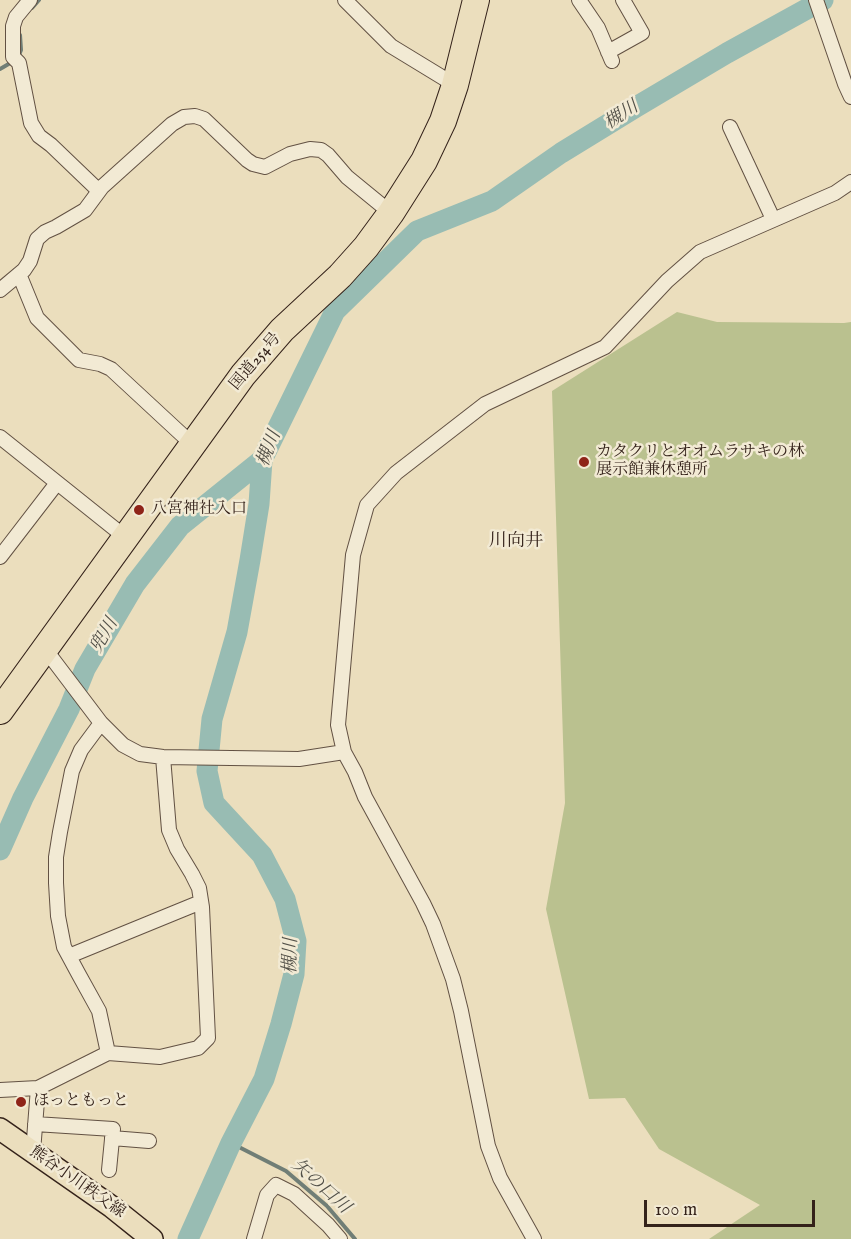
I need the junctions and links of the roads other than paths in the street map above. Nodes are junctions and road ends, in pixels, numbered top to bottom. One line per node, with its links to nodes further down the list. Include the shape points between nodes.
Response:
1 (30, 0): 11 (street, via 13,26 13,57 19,63 31,123 39,136)
2 (345, 0): 7 (street, via 391,46)
3 (476, 0): 7 (highway, 国道254号)
4 (579, 0): 5 (street, via 598,28 610,56 642,33)
5 (623, 0)
6 (816, 0): 8 (street)
7 (455, 85): 12 (highway, 国道254号, via 424,160)
8 (851, 97)
9 (730, 127): 13 (street)
10 (851, 182): 13 (street, via 835,193)
11 (99, 191): 12 (street, via 172,124 195,116 204,119 253,164 265,166 290,154 321,150); 14 (street, via 85,210 37,239 30,261)
12 (391, 213): 17 (highway, 国道254号, via 366,248 282,330 243,375)
13 (773, 219): 24 (street, via 700,252 605,347 485,404 396,473 367,505 353,555 338,725)
14 (19, 274): 15 (street); 17 (street, via 37,318 79,360 111,369)
15 (0, 290)
16 (0, 437): 18 (street)
17 (192, 444): 19 (highway, 国道254号)
18 (57, 483): 19 (street); 20 (street)
19 (125, 537): 21 (highway, 国道254号)
20 (0, 557)
21 (45, 649): 22 (highway, 国道254号); 23 (street)
22 (0, 711)
23 (99, 720): 25 (street, via 123,745 140,754); 27 (street, via 72,771 57,849 58,916)
24 (344, 752): 25 (street, via 299,759); 40 (street, via 433,924 456,989 488,1146 500,1178)
25 (166, 757): 26 (street, via 169,830 199,888)
26 (201, 902): 27 (street); 28 (street, via 207,1038 198,1048 160,1057)
27 (69, 956): 28 (street, via 99,1011)
28 (108, 1053): 29 (street)
29 (38, 1088): 30 (street); 31 (street)
30 (0, 1090)
31 (35, 1124): 33 (street, via 113,1129); 35 (street)
32 (0, 1130): 35 (main road, 熊谷小川秩父線)
33 (112, 1138): 34 (street); 36 (street)
34 (149, 1141)
35 (33, 1152): 37 (main road, 熊谷小川秩父線)
36 (109, 1170)
37 (144, 1235)
38 (254, 1239): 39 (street, via 267,1195 276,1185 294,1194)
39 (340, 1239)
40 (534, 1239)

